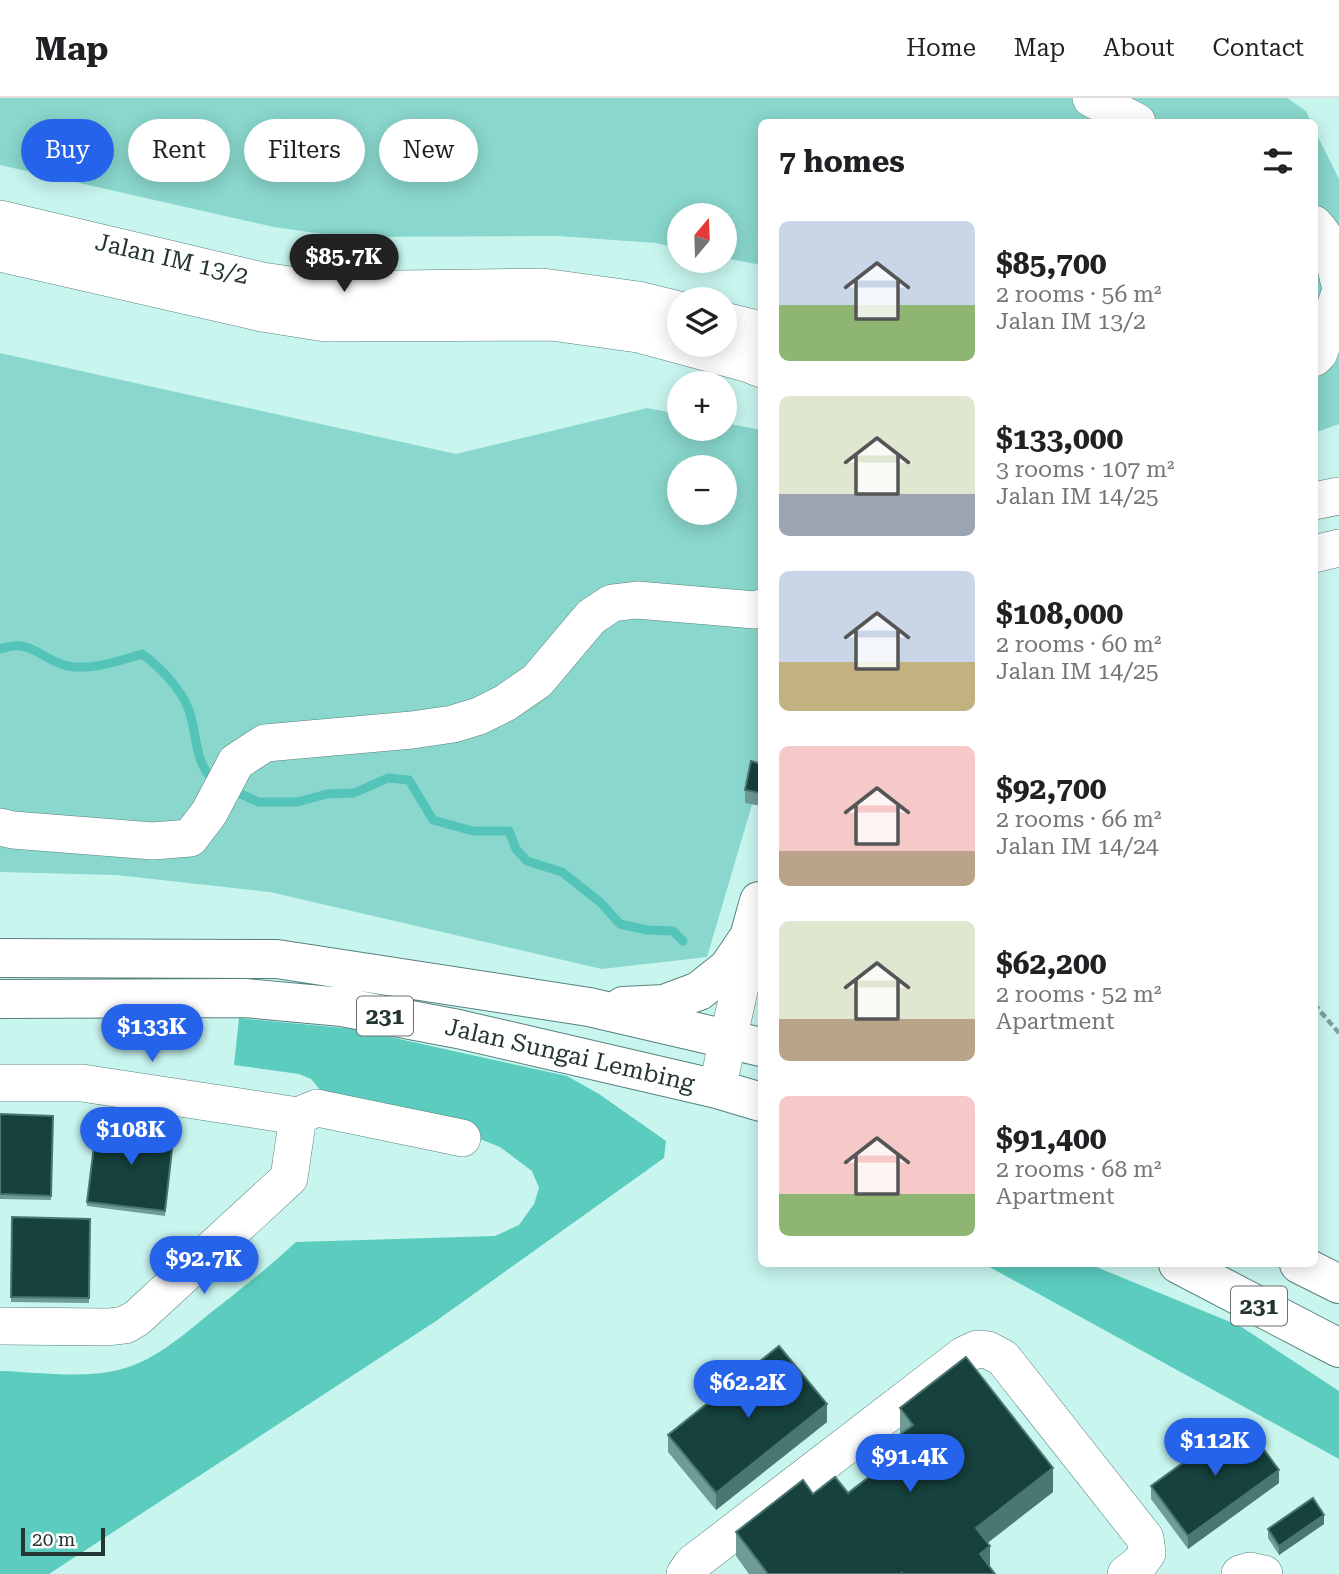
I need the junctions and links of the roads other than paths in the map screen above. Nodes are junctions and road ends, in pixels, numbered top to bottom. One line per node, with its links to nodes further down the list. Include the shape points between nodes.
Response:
1 (1091, 98): 2 (street)
2 (1131, 119)
3 (0, 219): 8 (street, Jalan IM 13/2, via 262,281 326,290 543,287)
4 (1318, 228): 6 (street, via 1335,260)
5 (0, 253): 11 (street, Jalan IM 13/2, via 325,323 551,322)
6 (1339, 281)
7 (1339, 296): 12 (street)
8 (667, 307)
9 (737, 324): 10 (street)
10 (758, 329)
11 (667, 342)
12 (1318, 351)
13 (723, 357): 14 (street, Jalan IM 13/2)
14 (758, 368)
15 (1339, 496): 16 (street)
16 (1318, 500)
17 (1339, 548): 18 (street)
18 (1318, 553)
19 (758, 609): 20 (street, via 637,600 612,603 591,617 537,681 479,716 412,730 265,743 236,762 190,838 153,841)
20 (0, 827)
21 (758, 904): 25 (main road, via 749,937 735,958 698,991 664,1004)
22 (758, 916): 26 (street)
23 (0, 958): 25 (main road, Jalan Sungai Lembing / 231, via 277,959)
24 (0, 999): 28 (main road, Jalan Sungai Lembing / 231, via 245,998 342,1007)
25 (589, 1007): 26 (main road, Jalan Sungai Lembing / 231)
26 (745, 1043): 28 (street)
27 (0, 1083): 30 (street, via 82,1083)
28 (717, 1089): 29 (main road, Jalan Sungai Lembing / 231)
29 (758, 1097)
30 (298, 1116): 31 (street, via 317,1108); 35 (street, via 289,1178 137,1318 108,1327)
31 (462, 1138)
32 (1184, 1267): 36 (main road, 231)
33 (1305, 1267): 34 (main road, 231)
34 (1339, 1284)
35 (0, 1326)
36 (1339, 1349)
37 (709, 1566): 38 (street, via 948,1366 976,1349 1003,1358 1144,1538 1147,1553)
38 (1126, 1574)
39 (1240, 1574): 40 (street)
40 (1264, 1574)

